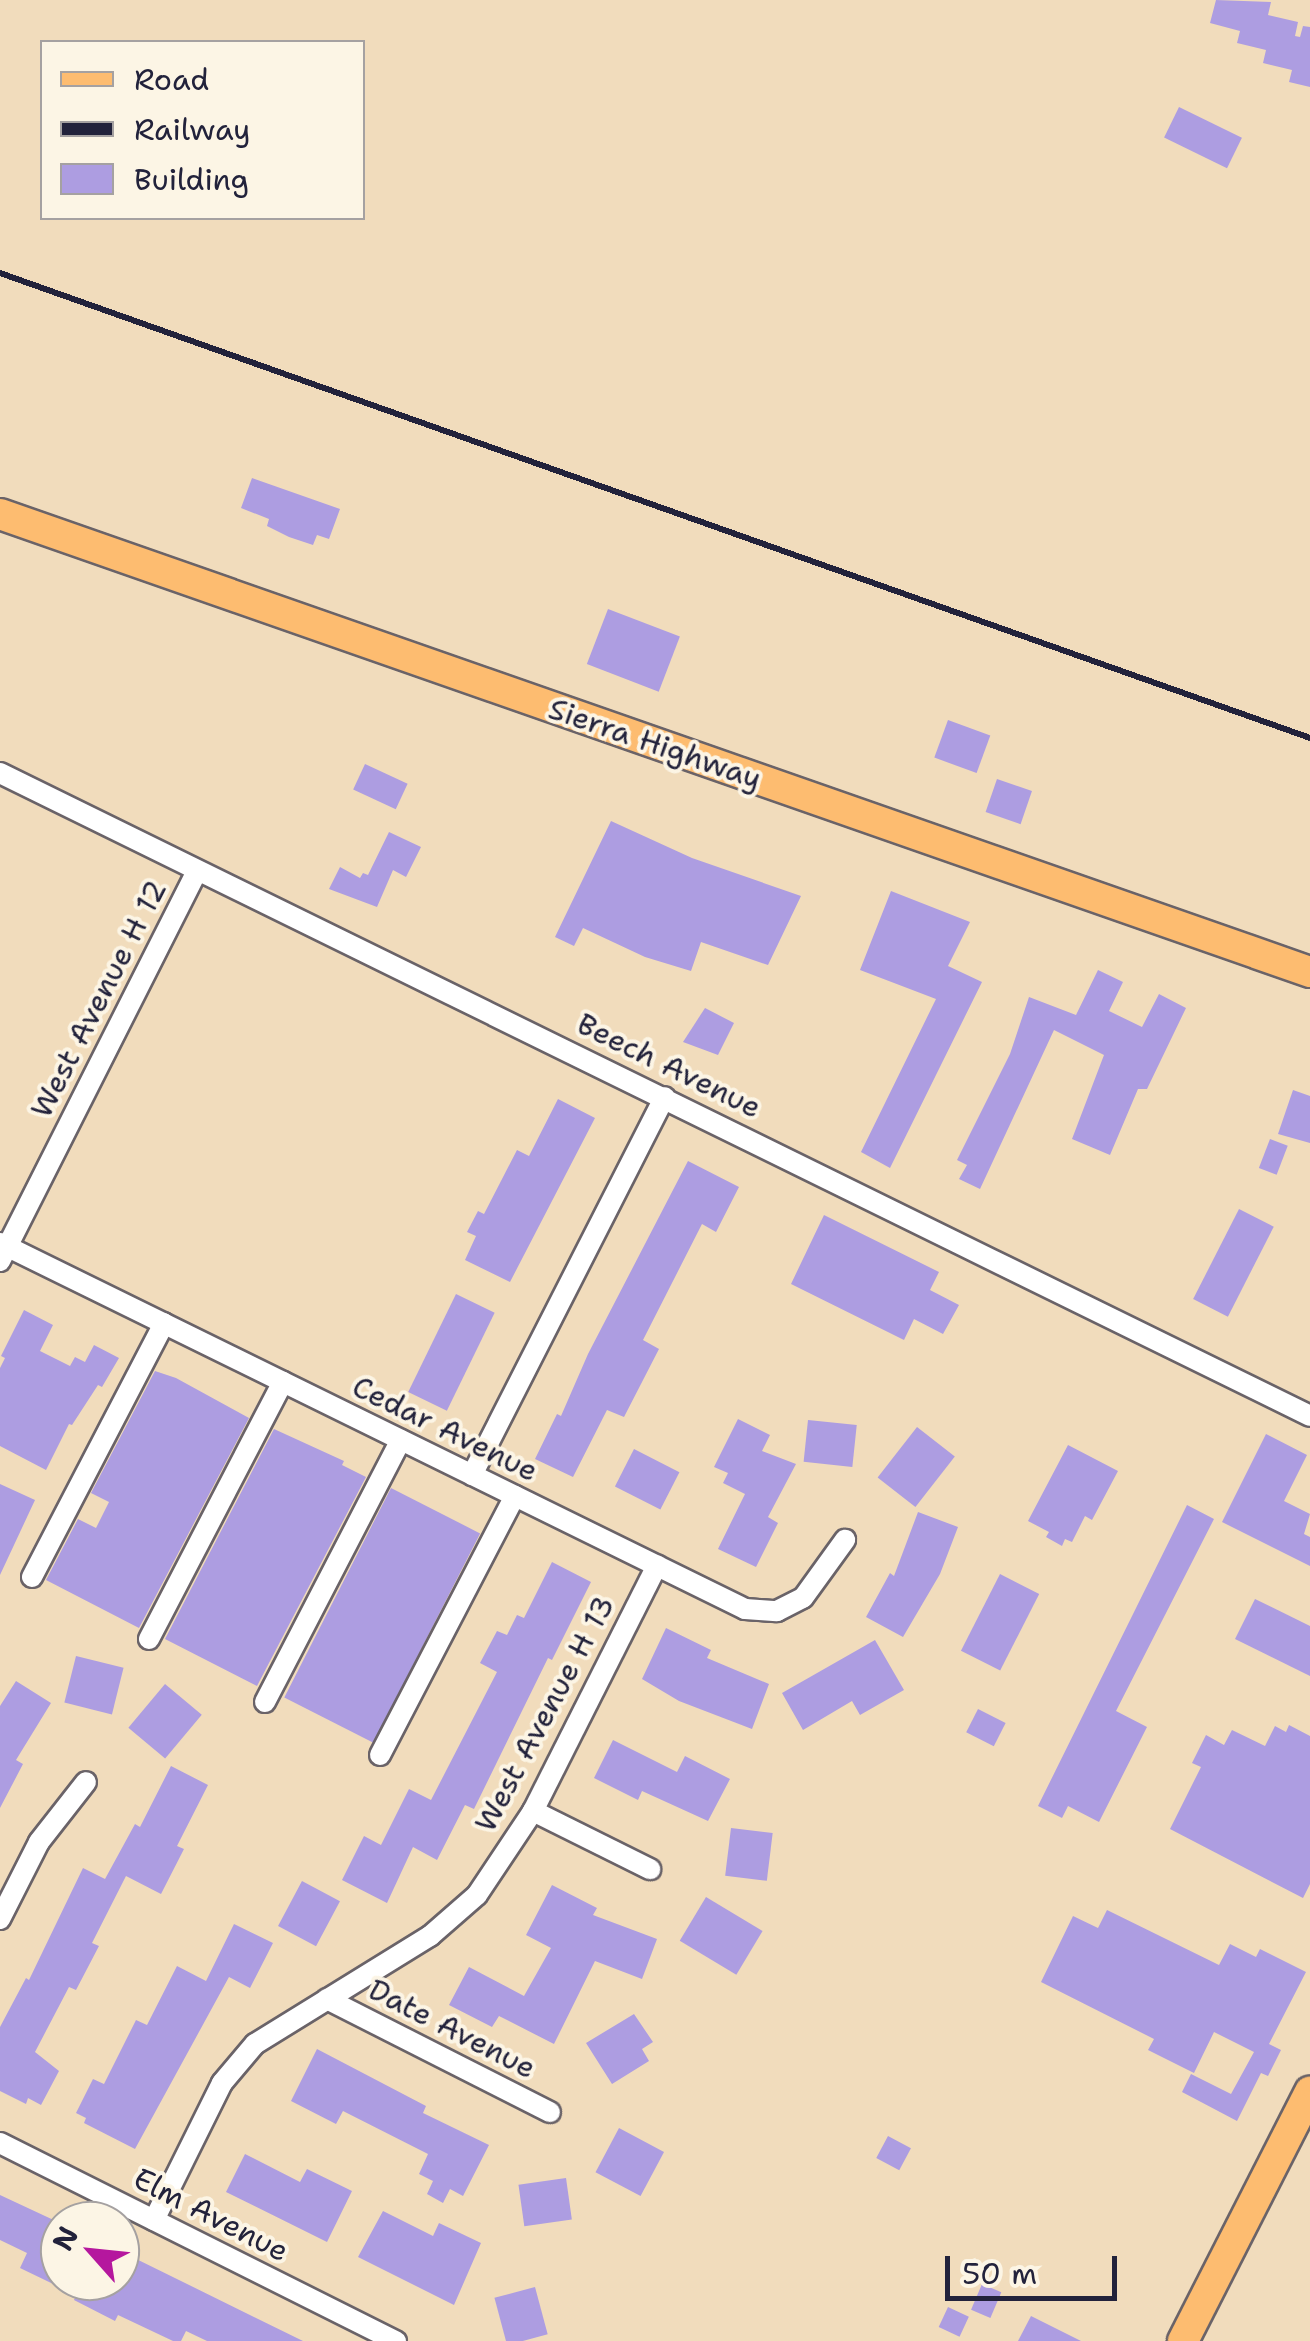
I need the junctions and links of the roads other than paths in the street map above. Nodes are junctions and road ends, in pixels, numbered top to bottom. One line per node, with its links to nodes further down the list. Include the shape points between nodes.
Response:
1 (0, 514): 4 (main road, Sierra Highway)
2 (0, 774): 3 (street, Beech Avenue)
3 (197, 871): 5 (street, Beech Avenue); 6 (street, West Avenue H 12)
4 (1310, 972)
5 (664, 1097): 9 (street, Beech Avenue); 11 (street)
6 (2, 1250): 7 (street, Cedar Avenue)
7 (164, 1324): 8 (street, Cedar Avenue); 15 (street)
8 (283, 1382): 10 (street, Cedar Avenue); 16 (street)
9 (1310, 1416)
10 (401, 1440): 11 (street, Cedar Avenue); 17 (street)
11 (472, 1475): 12 (street, Cedar Avenue)
12 (515, 1496): 14 (street, Cedar Avenue); 18 (street)
13 (846, 1540): 14 (street, Cedar Avenue, via 803,1598 776,1611 745,1609)
14 (657, 1566): 20 (street, West Avenue H 13)
15 (32, 1577)
16 (149, 1639)
17 (264, 1702)
18 (380, 1755)
19 (86, 1782): 22 (street, via 39,1842)
20 (534, 1811): 21 (street); 23 (street, West Avenue H 13, via 478,1895 430,1936)
21 (650, 1869)
22 (0, 1919)
23 (327, 2000): 25 (street, Date Avenue); 27 (street, West Avenue H 13, via 254,2044 222,2083)
24 (1310, 2092): 29 (main road)
25 (550, 2112)
26 (0, 2144): 27 (street, Elm Avenue)
27 (154, 2220): 28 (street, Elm Avenue)
28 (396, 2341)
29 (1183, 2341)

